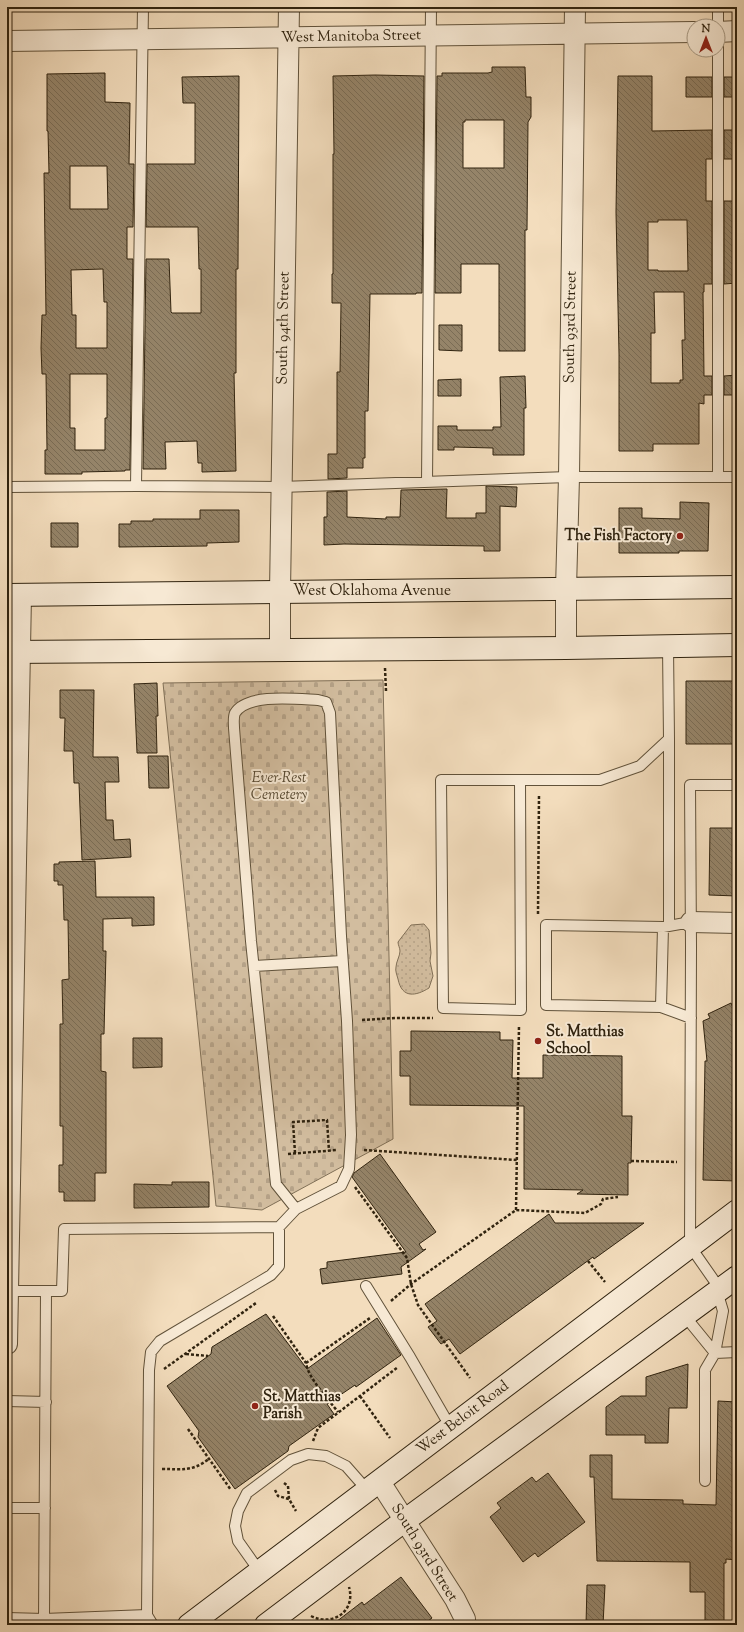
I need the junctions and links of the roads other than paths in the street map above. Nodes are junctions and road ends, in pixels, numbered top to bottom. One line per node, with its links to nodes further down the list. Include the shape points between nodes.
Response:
1 (143, 7): 13 (lane)
2 (289, 7): 12 (street, South 94th Street)
3 (431, 7): 11 (lane)
4 (575, 7): 10 (street, South 93rd Street)
5 (718, 7): 6 (lane)
6 (718, 18)
7 (737, 31): 9 (street)
8 (686, 32): 10 (street, West Manitoba Street)
9 (726, 32)
10 (575, 34): 11 (street, West Manitoba Street); 16 (street, South 93rd Street)
11 (430, 36): 12 (street, West Manitoba Street); 19 (lane)
12 (289, 38): 13 (street, West Manitoba Street); 21 (street, South 94th Street)
13 (143, 40): 14 (street, West Manitoba Street); 20 (lane)
14 (7, 41)
15 (718, 58): 17 (lane)
16 (569, 477): 17 (lane); 19 (lane); 24 (street, South 93rd Street)
17 (718, 477): 18 (lane)
18 (737, 477)
19 (426, 482): 21 (lane)
20 (136, 486): 21 (lane); 22 (lane)
21 (281, 487): 25 (street, South 94th Street)
22 (7, 488)
23 (737, 587): 24 (main road, West Oklahoma Avenue)
24 (566, 590): 25 (main road, West Oklahoma Avenue); 29 (street, South 93rd Street)
25 (280, 592): 26 (main road, West Oklahoma Avenue); 30 (street, South 94th Street)
26 (14, 595): 31 (street)
27 (737, 645): 28 (main road)
28 (668, 646): 29 (main road); 32 (lane)
29 (566, 648): 30 (main road)
30 (280, 650): 31 (main road)
31 (14, 652): 48 (street)
32 (669, 739): 33 (lane, via 640,766 600,780); 37 (lane)
33 (520, 780): 33 (lane, via 521,1010 443,1008 441,780)
34 (737, 785): 35 (lane, via 690,785)
35 (691, 922): 36 (street); 37 (lane); 41 (lane)
36 (737, 923)
37 (666, 927): 40 (lane); 40 (lane, via 546,925 546,1005)
38 (342, 961): 39 (lane); 39 (lane, via 330,713 326,702 318,700 255,700 242,706 235,714 234,728); 42 (lane, via 351,1135 349,1168 341,1186)
39 (254, 966): 42 (lane, via 276,1184)
40 (661, 1007): 41 (lane)
41 (691, 1018): 45 (lane)
42 (296, 1209): 44 (lane)
43 (737, 1211): 45 (main road, West Beloit Road)
44 (279, 1227): 49 (lane, via 64,1229 62,1291); 63 (lane, via 279,1266 272,1275 160,1341 151,1352)
45 (690, 1246): 47 (lane); 56 (main road, West Beloit Road)
46 (366, 1286): 56 (lane)
47 (725, 1286): 50 (main road); 53 (lane)
48 (8, 1291): 49 (lane); 51 (street)
49 (46, 1291): 55 (lane)
50 (684, 1315): 53 (lane); 61 (main road)
51 (7, 1344)
52 (737, 1352): 53 (lane)
53 (715, 1353): 57 (lane, via 705,1370)
54 (7, 1401): 55 (lane)
55 (46, 1402): 60 (lane)
56 (451, 1428): 58 (main road, West Beloit Road)
57 (705, 1480)
58 (374, 1486): 61 (street, South 93rd Street); 62 (main road, West Beloit Road); 62 (lane, via 346,1466 326,1456 308,1454 291,1460 247,1493 238,1511 235,1526 238,1541)
59 (7, 1508): 60 (lane)
60 (44, 1508): 65 (lane)
61 (404, 1521): 68 (main road); 69 (street, South 93rd Street, via 455,1599 465,1619)
62 (260, 1572): 67 (main road, West Beloit Road)
63 (147, 1615): 65 (lane); 66 (lane)
64 (7, 1618): 65 (lane)
65 (44, 1619)
66 (153, 1625)
67 (189, 1625)
68 (266, 1625)
69 (465, 1625)

